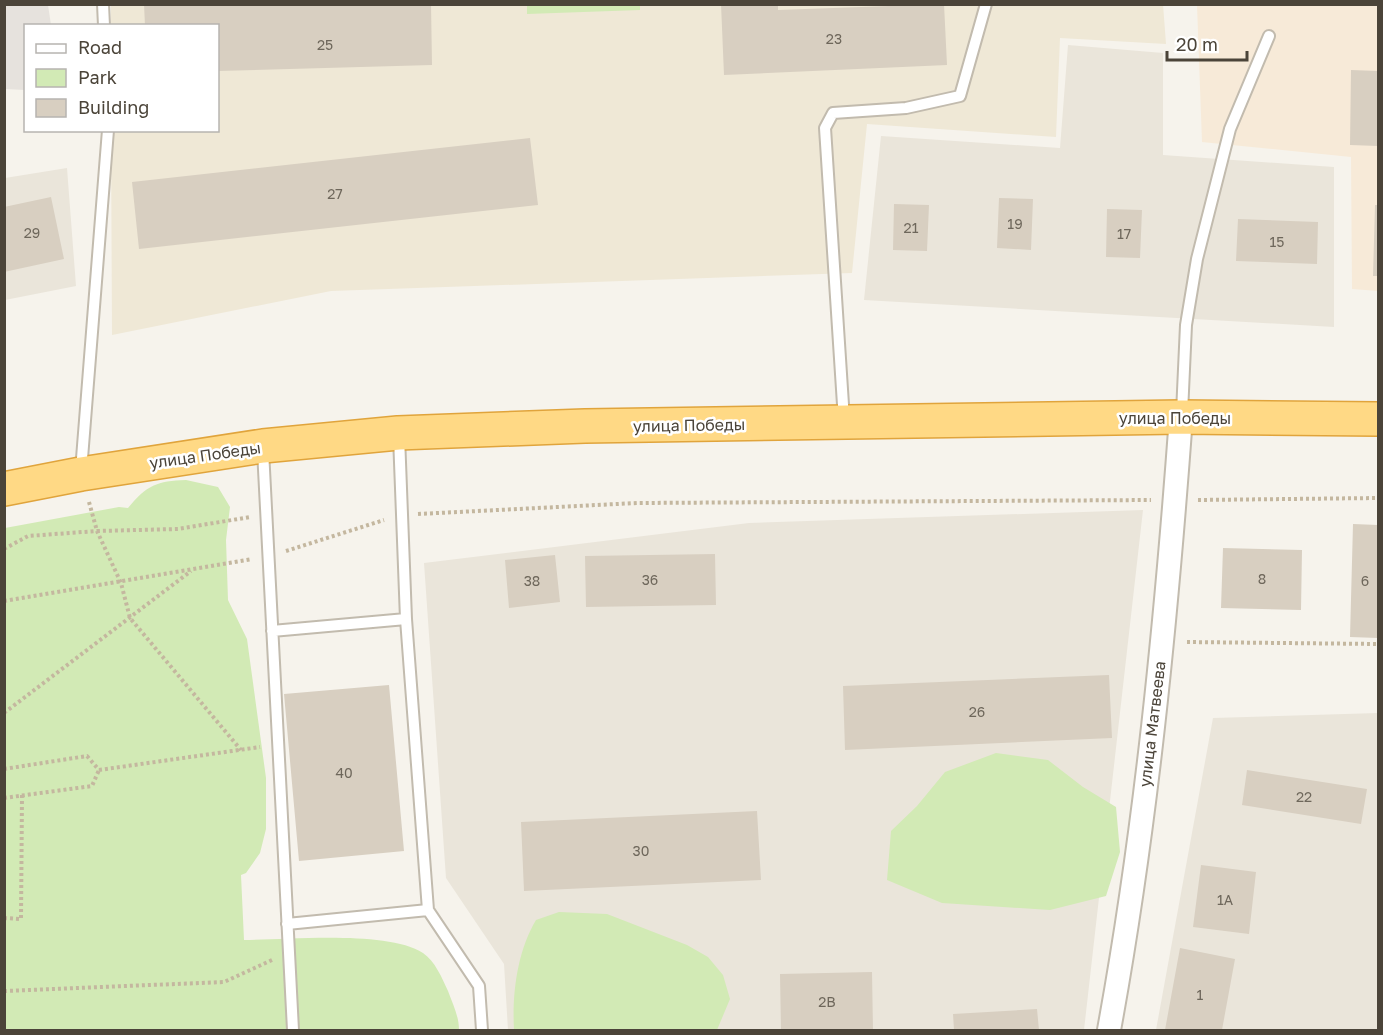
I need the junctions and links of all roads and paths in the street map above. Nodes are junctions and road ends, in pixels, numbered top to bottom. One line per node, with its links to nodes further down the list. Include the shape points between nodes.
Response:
1 (103, 4): 3 (lane)
2 (986, 4): 8 (lane, via 960,96 906,108 834,113 825,128)
3 (104, 24)
4 (1269, 36): 6 (lane, via 1230,129 1197,259 1186,326)
5 (108, 132): 11 (lane)
6 (1181, 417): 7 (highway, улица Победы); 8 (highway, улица Победы); 14 (street, улица Матвеева)
7 (1378, 419)
8 (844, 423): 9 (highway, улица Победы)
9 (398, 433): 10 (highway, улица Победы); 15 (lane)
10 (263, 446): 11 (highway, улица Победы); 16 (lane)
11 (81, 474): 12 (highway, улица Победы); 17 (path)
12 (4, 489)
13 (1378, 498): 14 (path)
14 (1175, 500): 15 (path, via 637,503); 26 (street, улица Матвеева)
15 (403, 514): 19 (path); 24 (lane)
16 (266, 515): 17 (path, via 178,529); 19 (lane)
17 (97, 531): 18 (path, via 28,536); 21 (path)
18 (4, 549)
19 (268, 556): 20 (path); 25 (lane)
20 (192, 571): 21 (path); 23 (path)
21 (121, 583): 22 (path); 23 (path)
22 (4, 601)
23 (130, 618): 28 (path); 30 (path)
24 (406, 620): 25 (lane); 35 (lane)
25 (272, 631): 29 (lane)
26 (1162, 641): 27 (path); 42 (street, улица Матвеева, via 1125,944)
27 (1378, 644)
28 (4, 713)
29 (278, 745): 30 (path); 37 (lane)
30 (241, 750): 32 (path)
31 (4, 769): 32 (path, via 87,756)
32 (99, 770): 33 (path, via 92,786)
33 (22, 795): 34 (path); 36 (path, via 21,919)
34 (4, 798)
35 (428, 910): 37 (lane); 41 (lane, via 479,986)
36 (4, 918)
37 (287, 924): 38 (lane)
38 (289, 952): 39 (path, via 224,982); 40 (lane)
39 (4, 991)
40 (293, 1030)
41 (482, 1030)
42 (1109, 1030)

